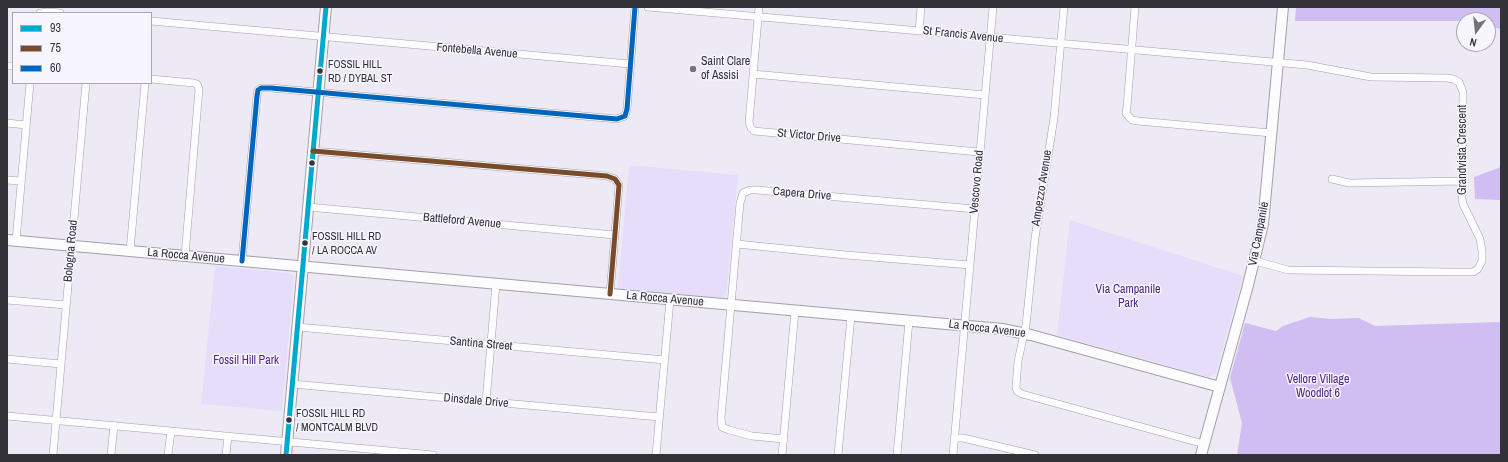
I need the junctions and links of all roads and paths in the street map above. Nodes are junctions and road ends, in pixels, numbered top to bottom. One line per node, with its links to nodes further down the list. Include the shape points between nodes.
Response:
1 (326, 7): 14 (street)
2 (635, 7): 19 (street)
3 (648, 7): 10 (street, St Francis Avenue)
4 (759, 7): 11 (street, St Victor Drive)
5 (922, 7): 13 (street)
6 (993, 7): 15 (street, Vescovo Road)
7 (1064, 7): 16 (street, Ampezzo Avenue)
8 (1135, 7): 17 (street)
9 (1283, 7): 18 (street, Via Campanile)
10 (697, 9): 11 (street, St Francis Avenue)
11 (759, 17): 13 (street, St Francis Avenue); 20 (street, St Victor Drive)
12 (152, 21): 14 (street, Fontebella Avenue)
13 (919, 31): 15 (street, St Francis Avenue)
14 (323, 37): 19 (street, Fontebella Avenue); 25 (street)
15 (990, 38): 16 (street, St Francis Avenue); 26 (street, Vescovo Road)
16 (1061, 44): 17 (street, St Francis Avenue); 59 (street, Ampezzo Avenue, via 1054,118 1035,238)
17 (1131, 50): 18 (street, St Francis Avenue); 29 (street, via 1126,114 1132,120)
18 (1278, 63): 29 (street, Via Campanile); 35 (street, Grandvista Crescent, via 1316,66 1371,77 1447,78 1460,82 1463,92)
19 (630, 64): 25 (street, via 627,109 625,116 617,119)
20 (754, 74): 26 (street); 31 (street, St Victor Drive, via 750,122 754,131)
21 (152, 78): 43 (street, via 194,83 199,88)
22 (30, 84): 28 (street)
23 (86, 84): 41 (street, Bologna Road)
24 (144, 84): 42 (street)
25 (318, 92): 30 (street); 44 (street, via 265,88 258,90)
26 (985, 94): 31 (street, Vescovo Road)
27 (7, 123): 28 (street)
28 (26, 125): 34 (street)
29 (1271, 133): 45 (street, Via Campanile, via 1263,224)
30 (313, 150): 36 (street); 38 (street, via 607,176 615,179 619,185)
31 (979, 152): 37 (street, Vescovo Road)
32 (1332, 179): 35 (street, via 1349,183)
33 (7, 180): 34 (street)
34 (21, 181): 39 (street)
35 (1462, 181): 45 (street, Grandvista Crescent, via 1463,204 1476,228 1482,251 1481,265 1473,272 1288,270)
36 (308, 207): 38 (street, Battleford Avenue); 47 (street)
37 (975, 209): 40 (street, Capera Drive, via 750,190 741,197); 46 (street, Vescovo Road)
38 (615, 235): 49 (street)
39 (12, 241): 41 (street, La Rocca Avenue)
40 (737, 244): 46 (street); 53 (street, Capera Drive)
41 (72, 246): 42 (street, La Rocca Avenue); 52 (street, Bologna Road)
42 (130, 251): 43 (street, La Rocca Avenue)
43 (185, 256): 44 (street, La Rocca Avenue)
44 (242, 261): 47 (street, La Rocca Avenue)
45 (1255, 261): 65 (street, Via Campanile)
46 (970, 265): 57 (street, Vescovo Road)
47 (302, 267): 48 (street, La Rocca Avenue); 58 (street)
48 (496, 284): 49 (street, La Rocca Avenue); 60 (street)
49 (610, 294): 51 (street, La Rocca Avenue)
50 (7, 300): 52 (street)
51 (670, 300): 53 (street, La Rocca Avenue); 62 (street)
52 (66, 305): 63 (street, Bologna Road)
53 (731, 305): 54 (street, La Rocca Avenue); 74 (street, Capera Drive, via 722,427 752,436)
54 (795, 311): 55 (street, La Rocca Avenue); 74 (street)
55 (850, 316): 56 (street, La Rocca Avenue); 86 (street)
56 (909, 321): 57 (street, La Rocca Avenue); 87 (street)
57 (964, 326): 59 (street, La Rocca Avenue); 73 (street, Vescovo Road)
58 (297, 327): 60 (street, Santina Street); 64 (street)
59 (1025, 333): 65 (street, La Rocca Avenue); 76 (street, Ampezzo Avenue, via 1018,365 1017,391)
60 (491, 345): 62 (street, Santina Street); 66 (street)
61 (7, 359): 63 (street)
62 (664, 360): 68 (street)
63 (61, 364): 69 (street, Bologna Road)
64 (292, 384): 66 (street, Dinsdale Drive); 75 (street)
65 (1220, 387): 76 (street, Via Campanile)
66 (486, 402): 68 (street, Dinsdale Drive)
67 (7, 416): 69 (street)
68 (659, 417): 84 (street)
69 (56, 420): 70 (street); 78 (street, Bologna Road)
70 (114, 425): 71 (street); 79 (street)
71 (171, 431): 72 (street); 80 (street)
72 (228, 436): 75 (street); 81 (street)
73 (954, 438): 88 (street, Vescovo Road); 89 (street)
74 (784, 439): 85 (street)
75 (287, 441): 77 (street); 82 (street)
76 (1204, 444): 90 (street, Via Campanile)
77 (422, 454): 83 (street)
78 (53, 455)
79 (111, 455)
80 (168, 455)
81 (226, 455)
82 (286, 455)
83 (433, 455)
84 (656, 455)
85 (782, 455)
86 (838, 455)
87 (897, 455)
88 (953, 455)
89 (1035, 455)
90 (1201, 455)

